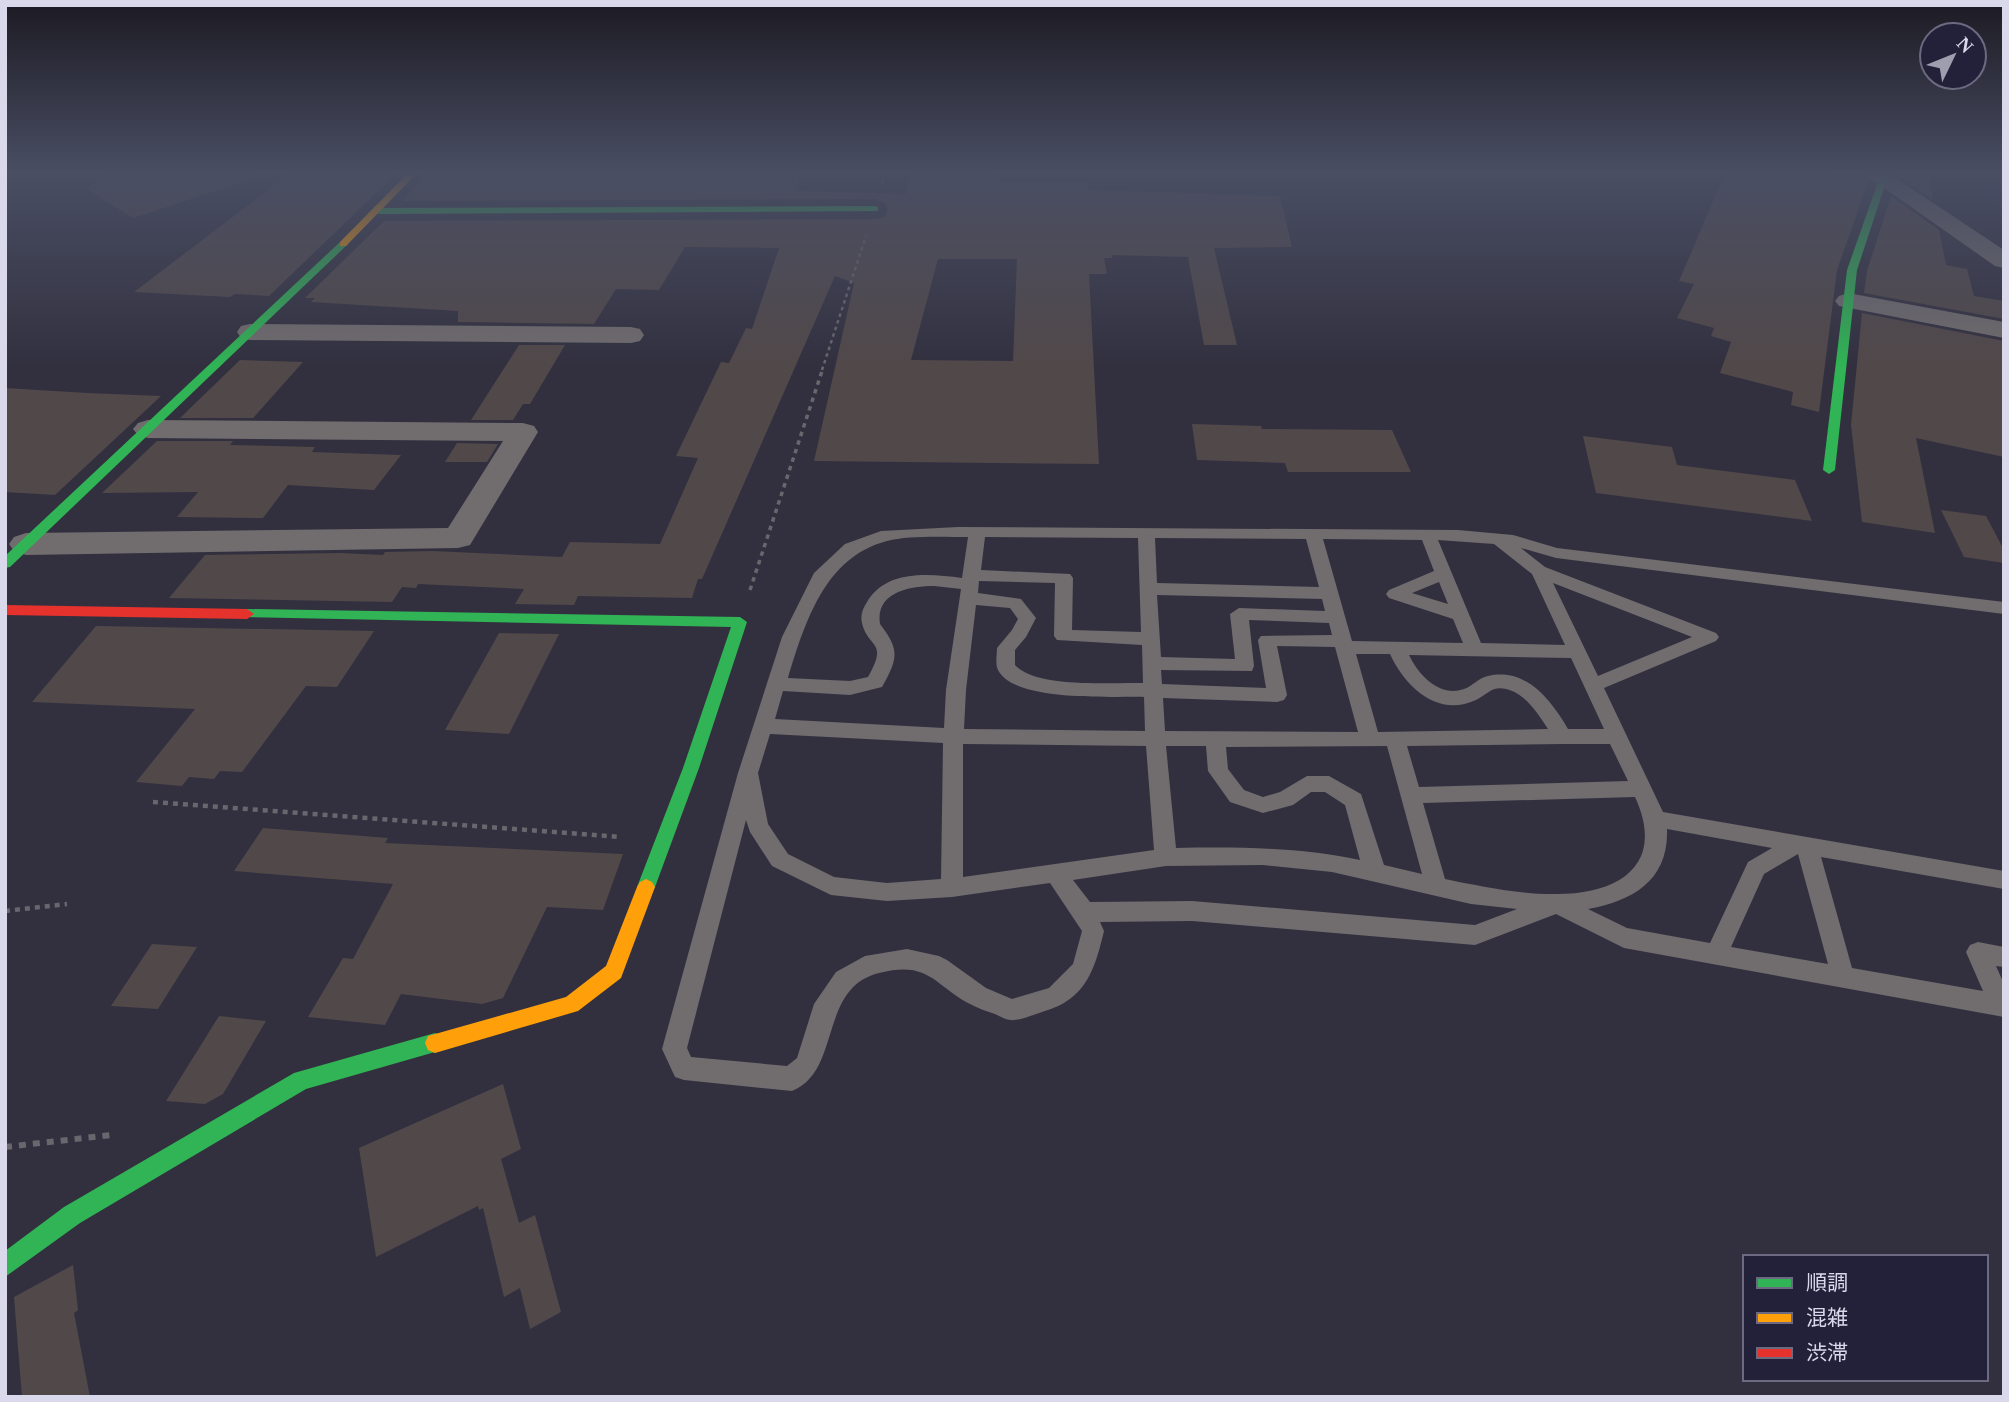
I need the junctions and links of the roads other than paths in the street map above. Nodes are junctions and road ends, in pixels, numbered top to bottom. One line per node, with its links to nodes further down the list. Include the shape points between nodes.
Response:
1 (350, 236): 7 (street)
2 (1861, 236): 5 (street)
3 (1968, 236): 4 (street)
4 (2004, 261)
5 (1848, 301): 6 (street); 10 (street)
6 (2004, 330)
7 (250, 332): 8 (street); 9 (street)
8 (631, 335)
9 (148, 429): 16 (street); 16 (street, via 523,432 458,538)
10 (1829, 470)
11 (978, 532): 12 (lane); 19 (lane); 32 (lane, via 887,536 850,548 823,573 791,637)
12 (1146, 533): 13 (lane); 20 (lane)
13 (1313, 534): 14 (lane); 21 (lane)
14 (1429, 535): 15 (lane); 18 (lane)
15 (1499, 539): 17 (lane); 22 (lane, via 1556,553)
16 (16, 554)
17 (1539, 571): 30 (lane); 33 (lane, via 1710,637)
18 (1444, 573): 24 (lane); 24 (lane, via 1395,594)
19 (970, 586): 26 (lane, via 1064,578 1063,636); 32 (lane, via 921,580 900,584 881,595 870,610 872,625 885,643 886,663 875,682 850,688); 34 (lane, via 1015,603 1027,618 1006,648 1006,667 1018,680 1051,687); 36 (lane)
20 (1148, 589): 21 (lane); 26 (lane)
21 (1329, 593): 25 (lane)
22 (2004, 608)
23 (5, 610): 60 (street, via 740,622 614,972 571,1005 301,1080 72,1215)
24 (1461, 615): 29 (lane)
25 (1336, 617): 27 (lane); 31 (lane, via 1239,614 1245,666)
26 (1150, 639): 31 (lane)
27 (1343, 644): 28 (lane); 34 (lane, via 1267,640 1277,695); 41 (lane)
28 (1397, 649): 29 (lane); 38 (lane, via 1407,672 1421,687 1441,695 1467,696 1488,682 1506,682 1528,690 1544,706)
29 (1475, 650): 30 (lane)
30 (1578, 652): 33 (lane)
31 (1152, 663): 34 (lane)
32 (776, 684): 35 (lane)
33 (1594, 685): 37 (lane)
34 (1153, 691): 39 (lane)
35 (763, 726): 36 (lane); 43 (lane)
36 (953, 736): 39 (lane); 53 (lane)
37 (1619, 736): 38 (lane); 44 (lane)
38 (1562, 737): 42 (lane)
39 (1155, 738): 40 (lane); 48 (lane)
40 (1216, 739): 41 (lane); 50 (lane, via 1218,771 1237,796 1263,805 1286,799 1307,784 1329,784 1354,800)
41 (1370, 739): 42 (lane)
42 (1395, 739): 45 (lane)
43 (748, 773): 53 (lane, via 758,826 780,860 831,886 887,892); 55 (lane, via 674,1049 684,1068 792,1079 807,1065 823,1013 844,980 873,963 907,958 939,967 976,996 1012,1010 1056,997 1083,969 1093,932)
44 (1643, 789): 45 (lane); 46 (lane)
45 (1410, 795): 52 (lane)
46 (1656, 819): 47 (lane); 54 (lane, via 1657,846 1646,873 1613,895)
47 (1802, 845): 51 (lane); 56 (lane, via 1756,868); 58 (lane)
48 (1166, 857): 49 (lane); 50 (lane, via 1263,856)
49 (1055, 873): 53 (lane); 55 (lane)
50 (1376, 873): 52 (lane)
51 (2004, 880)
52 (1436, 886): 54 (lane)
53 (952, 888)
54 (1557, 904): 55 (lane, via 1475,935 1192,911); 56 (lane, via 1625,938)
55 (1084, 912)
56 (1716, 954): 58 (lane)
57 (2004, 957): 59 (lane, via 1978,952)
58 (1843, 977): 59 (lane)
59 (2002, 1005)
60 (8, 1268)

